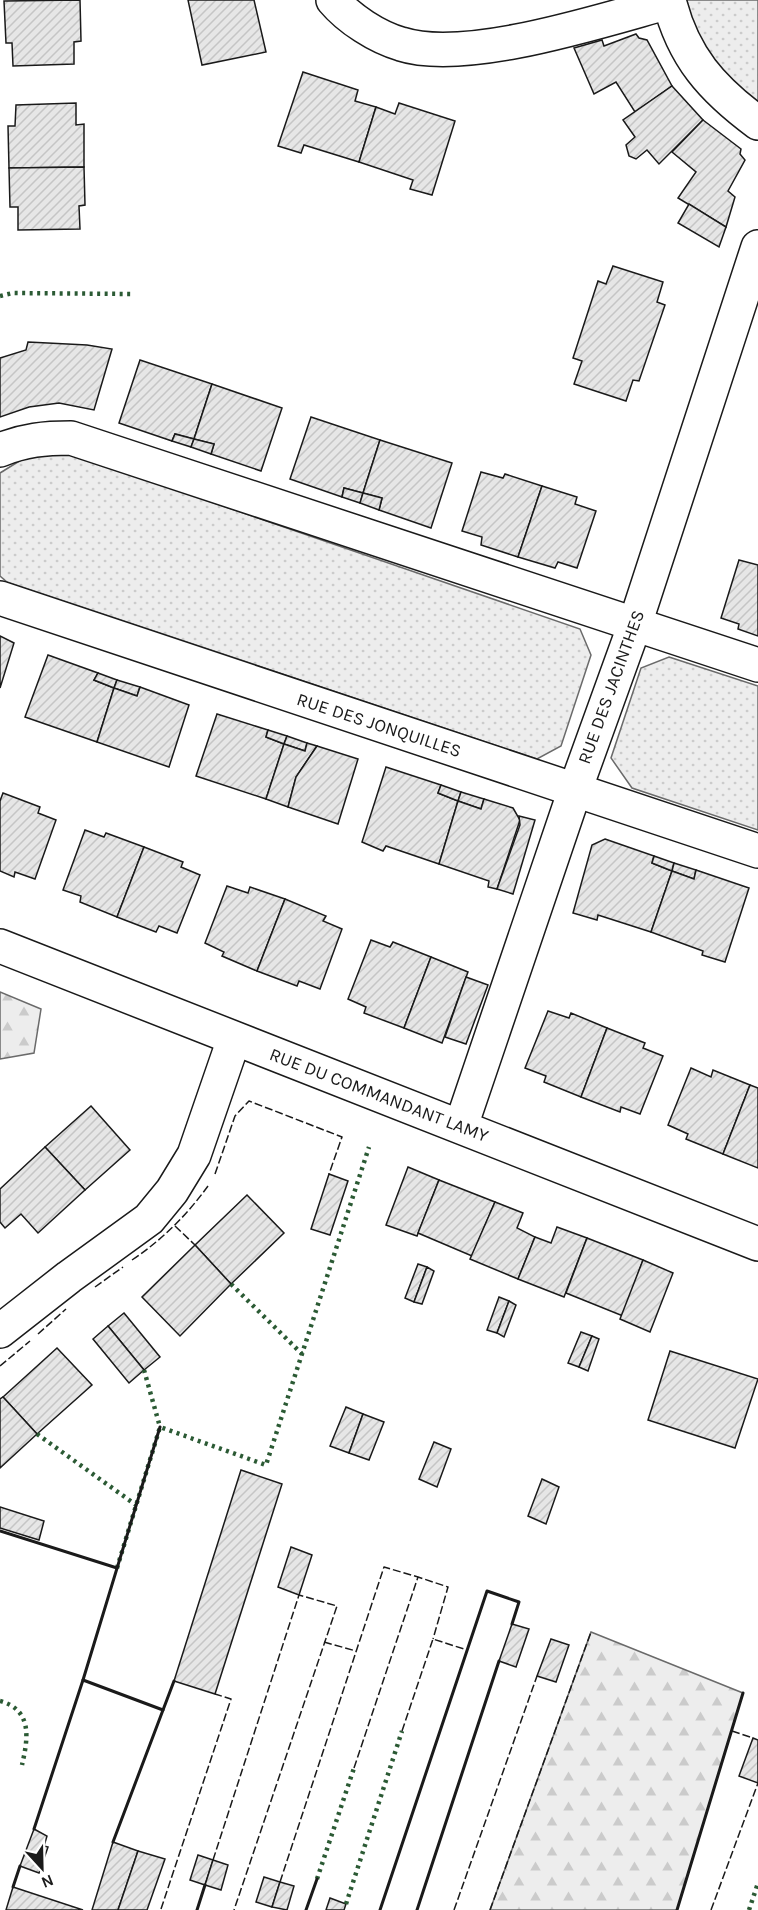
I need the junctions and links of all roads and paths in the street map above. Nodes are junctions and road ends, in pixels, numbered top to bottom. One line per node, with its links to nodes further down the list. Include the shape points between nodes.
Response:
1 (333, 0): 2 (street, via 364,26 402,45 443,50 506,44)
2 (669, 1): 3 (street, via 682,39 701,72 727,100)
3 (758, 123)
4 (758, 247): 7 (street, RUE DES JACINTHES)
5 (0, 450): 7 (street, via 41,438 71,438)
6 (0, 598): 9 (street, RUE DES JONQUILLES)
7 (635, 624): 8 (street); 9 (street, RUE DES JACINTHES)
8 (758, 665)
9 (575, 790): 10 (street, RUE DES JONQUILLES); 13 (street, RUE DES JACINTHES)
10 (758, 851)
11 (0, 946): 12 (street, RUE DU COMMANDANT LAMY)
12 (234, 1039): 13 (street, RUE DU COMMANDANT LAMY); 15 (street, via 194,1155 172,1191 149,1219)
13 (460, 1126): 14 (street, RUE DU COMMANDANT LAMY)
14 (758, 1244)
15 (0, 1331)

